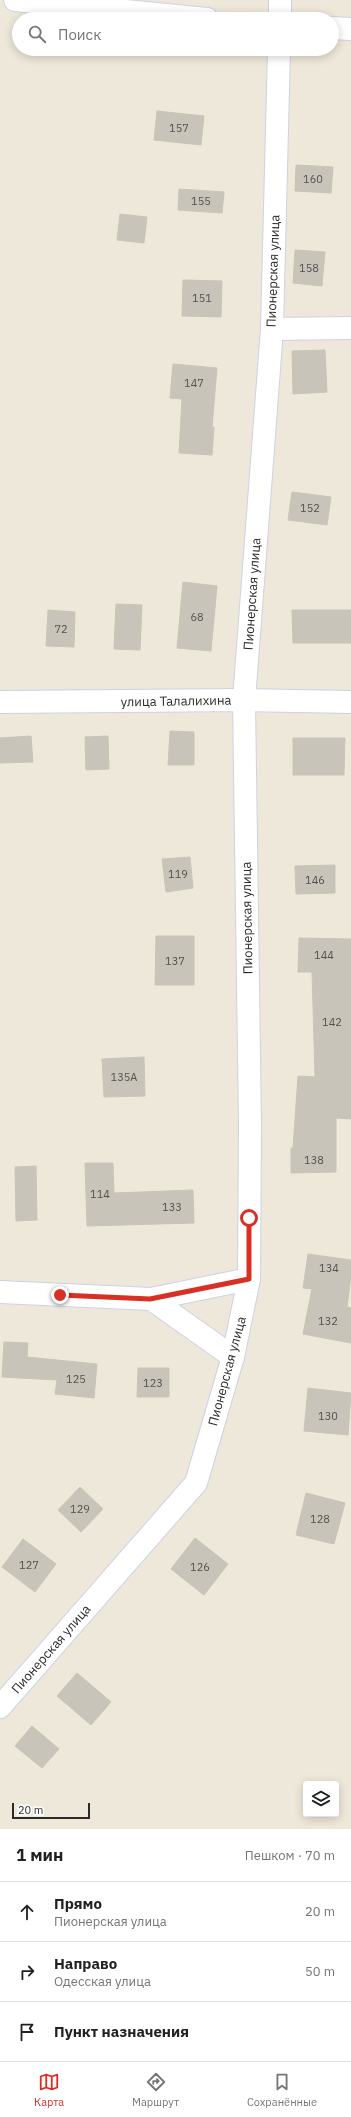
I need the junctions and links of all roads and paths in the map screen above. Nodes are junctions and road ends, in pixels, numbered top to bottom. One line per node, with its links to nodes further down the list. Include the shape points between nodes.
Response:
1 (15, 0): 3 (street)
2 (280, 0): 4 (street)
3 (136, 12)
4 (280, 12)
5 (339, 28): 6 (street)
6 (351, 29)
7 (279, 56): 9 (street, Пионерская улица)
8 (351, 328): 9 (street)
9 (272, 329): 10 (street, Пионерская улица)
10 (244, 700): 11 (street, улица Талалихина); 12 (street, улица Талалихина); 13 (street, Пионерская улица, via 250,1125)
11 (0, 702)
12 (351, 702)
13 (249, 1279): 15 (street); 16 (street, Пионерская улица)
14 (0, 1292): 15 (street)
15 (150, 1299): 16 (street)
16 (233, 1357): 17 (street, Пионерская улица, via 196,1482)
17 (0, 1707)

